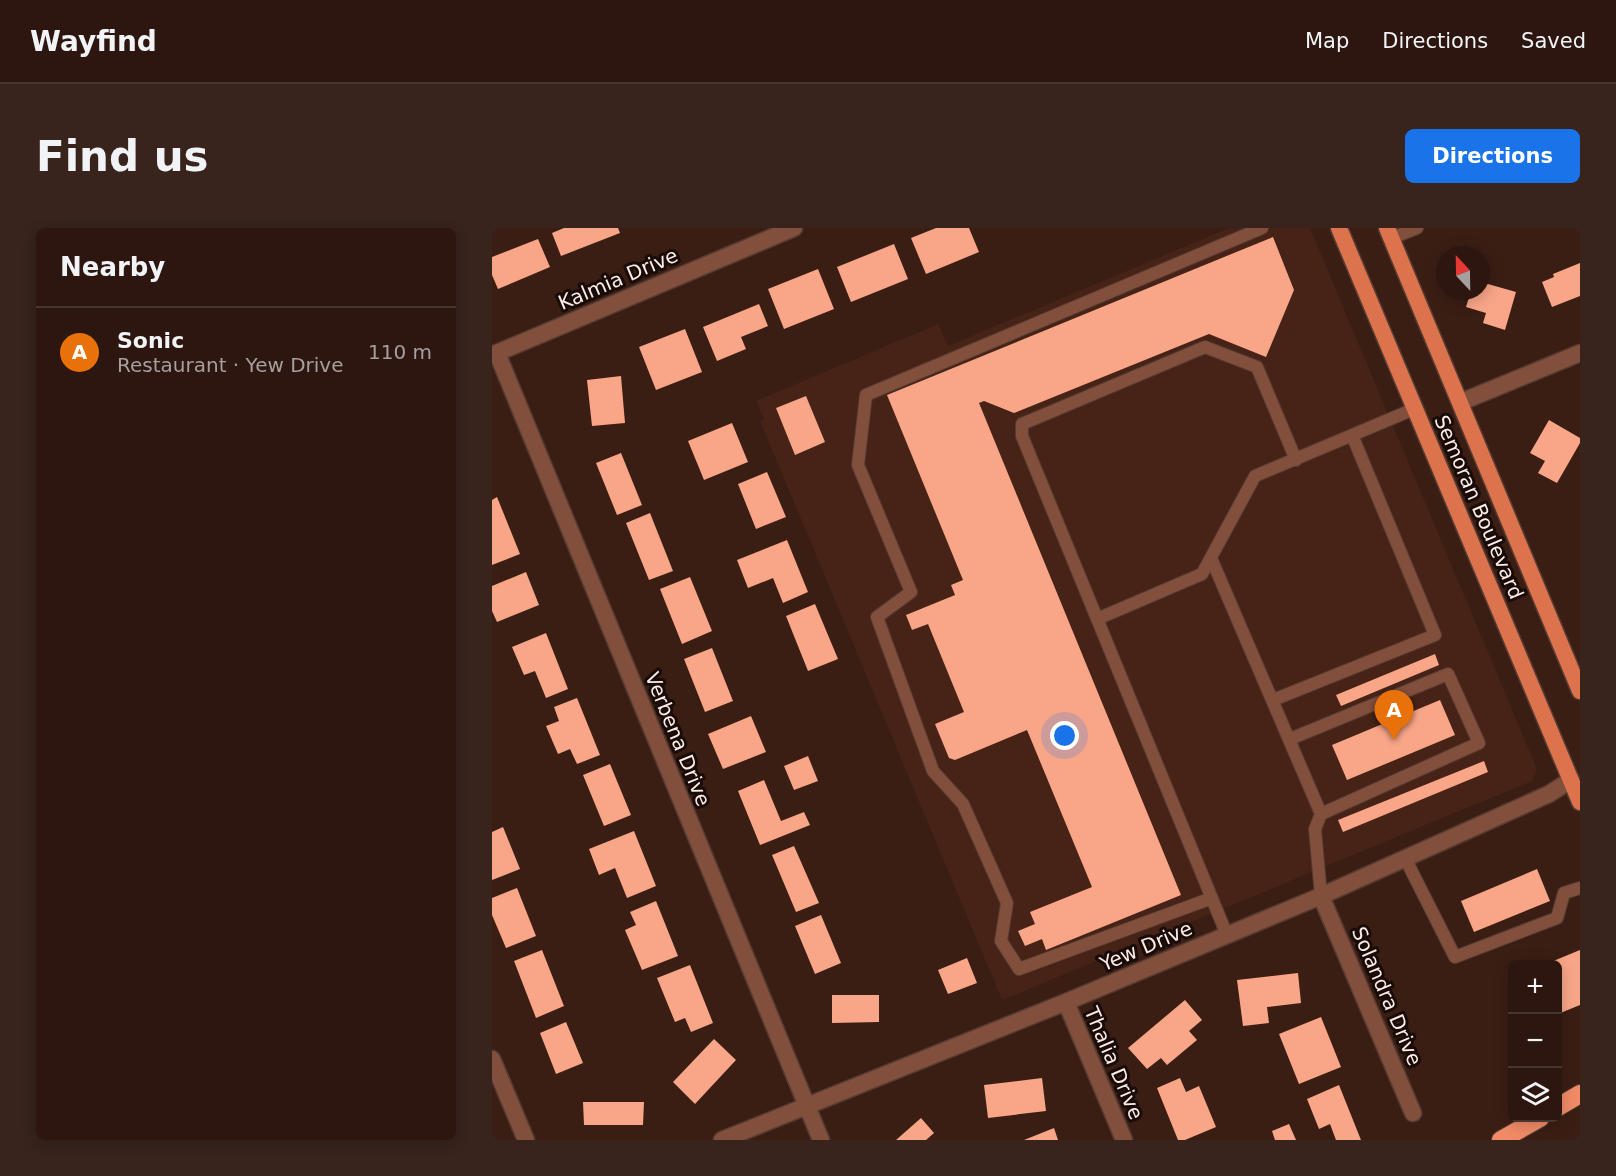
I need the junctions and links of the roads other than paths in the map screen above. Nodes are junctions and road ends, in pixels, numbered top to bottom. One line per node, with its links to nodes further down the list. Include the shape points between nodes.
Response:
1 (794, 228): 7 (street, Kalmia Drive)
2 (1262, 228): 24 (lane, via 866,395 858,465 911,592 877,617 933,771 963,804 1007,903 1001,941 1019,969)
3 (1339, 228): 9 (main road, Semoran Boulevard)
4 (1417, 228): 5 (lane)
5 (1390, 233): 8 (main road, Semoran Boulevard)
6 (1580, 353): 8 (street)
7 (494, 354): 30 (street, Verbena Drive)
8 (1461, 402): 14 (main road, Semoran Boulevard)
9 (1414, 408): 10 (lane); 18 (main road, Semoran Boulevard)
10 (1352, 435): 11 (lane); 16 (lane, via 1435,635)
11 (1296, 460): 12 (lane, via 1255,476); 13 (lane, via 1257,367 1205,347 1022,424 1022,436)
12 (1211, 558): 13 (lane, via 1202,574); 16 (lane)
13 (1097, 619): 24 (lane)
14 (1575, 664): 15 (main road, Semoran Boulevard)
15 (1580, 691)
16 (1273, 700): 17 (lane)
17 (1290, 740): 20 (lane); 20 (lane, via 1448,674 1479,744)
18 (1575, 778): 19 (main road, Semoran Boulevard); 21 (street, Yew Drive, via 1549,794)
19 (1580, 802)
20 (1321, 814): 23 (lane, via 1315,829)
21 (1406, 860): 22 (lane, via 1455,957 1557,918 1564,893); 23 (street, Yew Drive)
22 (1580, 888)
23 (1321, 896): 25 (street, Yew Drive); 31 (street, Solandra Drive)
24 (1212, 898): 25 (lane)
25 (1227, 935): 26 (street, Yew Drive)
26 (1066, 1002): 30 (street, Yew Drive); 36 (street, Thalia Drive)
27 (492, 1059): 33 (street)
28 (1580, 1094): 29 (highway)
29 (1562, 1104)
30 (806, 1106): 34 (street, Yew Drive); 35 (street, Verbena Drive)
31 (1413, 1113)
32 (1533, 1122): 37 (highway)
33 (526, 1140)
34 (722, 1140)
35 (821, 1140)
36 (1124, 1140)
37 (1501, 1140)

